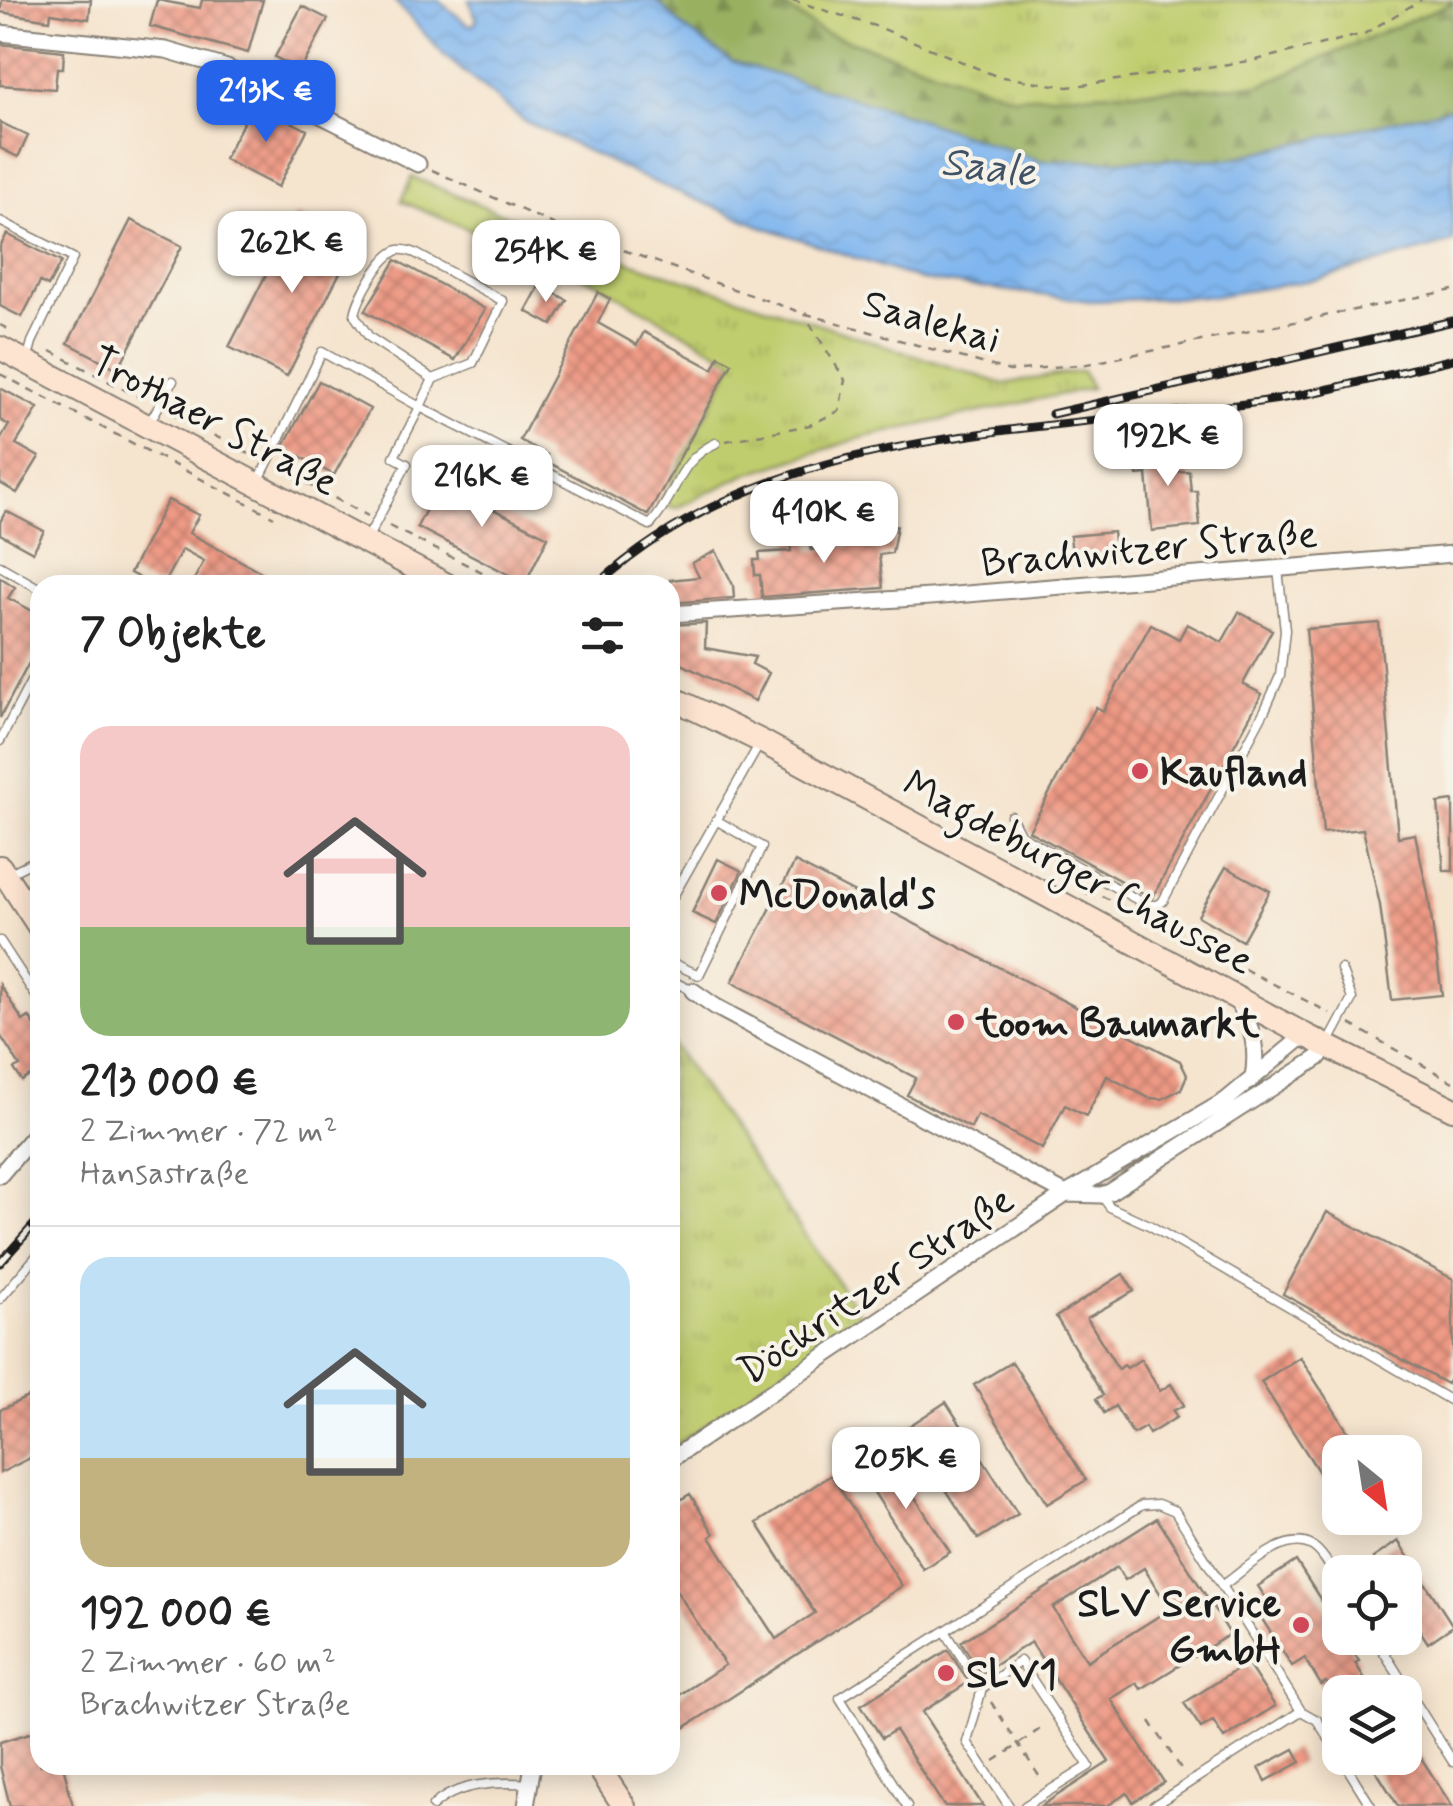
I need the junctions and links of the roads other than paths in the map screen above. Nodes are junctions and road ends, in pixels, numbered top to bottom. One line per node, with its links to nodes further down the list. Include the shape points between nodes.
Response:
1 (0, 32): 2 (street, via 166,50 227,68)
2 (418, 164)
3 (0, 220): 5 (lane, via 73,258)
4 (0, 348): 5 (main road, Trothaer Straße)
5 (30, 352): 9 (main road, Trothaer Straße)
6 (433, 379): 6 (lane, via 472,363 503,302 403,249 384,260 355,316 370,337); 8 (lane)
7 (173, 382): 9 (lane)
8 (420, 407): 10 (lane, via 650,525 692,456); 11 (lane, via 322,352); 12 (lane, via 394,457 407,464)
9 (153, 416): 11 (main road, Trothaer Straße)
10 (716, 443)
11 (263, 473): 12 (main road, Trothaer Straße)
12 (364, 543): 16 (main road, Trothaer Straße)
13 (1453, 554): 15 (street, Brachwitzer Straße)
14 (0, 566): 17 (lane)
15 (1278, 570): 18 (street, Brachwitzer Straße); 23 (lane, via 1280,676 1163,901 1147,905 1061,858 1020,834)
16 (409, 575)
17 (30, 584)
18 (680, 613)
19 (30, 684): 22 (lane)
20 (680, 702): 21 (main road, Magdeburger Chaussee)
21 (761, 741): 24 (lane); 35 (main road, Magdeburger Chaussee)
22 (0, 742)
23 (1012, 816)
24 (716, 820): 27 (lane); 30 (lane, via 762,847 699,975)
25 (30, 862): 26 (lane)
26 (3, 871): 28 (main road)
27 (680, 884)
28 (30, 913)
29 (0, 942): 33 (lane)
30 (680, 966)
31 (1340, 968): 36 (lane, via 1352,999 1343,1020)
32 (680, 985): 34 (lane)
33 (30, 987)
34 (694, 991): 41 (street, Döckritzer Straße)
35 (1234, 997): 36 (main road, Magdeburger Chaussee); 37 (street, via 1251,1024)
36 (1316, 1040): 37 (street, Döckritzer Straße); 38 (main road, Magdeburger Chaussee); 42 (street, via 1318,1058)
37 (1253, 1078): 41 (street, Döckritzer Straße, via 1225,1102)
38 (1453, 1109)
39 (30, 1140): 40 (street)
40 (0, 1175)
41 (1066, 1194): 42 (street, Döckritzer Straße); 46 (street, Döckritzer Straße)
42 (1101, 1195): 45 (lane, via 1110,1207)
43 (30, 1264): 44 (lane)
44 (0, 1299)
45 (1453, 1402)
46 (680, 1453)
47 (1322, 1558): 48 (lane, via 1314,1547 1284,1544)
48 (1222, 1586): 49 (lane, via 1175,1511 1142,1505); 52 (lane)
49 (945, 1631): 51 (lane); 62 (lane, via 840,1698)
50 (1385, 1655): 54 (lane)
51 (982, 1689): 63 (lane, via 967,1742); 64 (lane, via 1020,1661 1089,1766)
52 (1301, 1711): 53 (lane); 65 (lane)
53 (1322, 1729)
54 (1453, 1762)
55 (531, 1775): 58 (street)
56 (604, 1775): 61 (main road)
57 (1351, 1775): 66 (lane)
58 (530, 1784): 59 (lane, via 482,1785); 60 (street)
59 (433, 1806)
60 (526, 1806)
61 (624, 1806)
62 (907, 1806)
63 (1008, 1806)
64 (1025, 1806)
65 (1153, 1806)
66 (1371, 1806)

